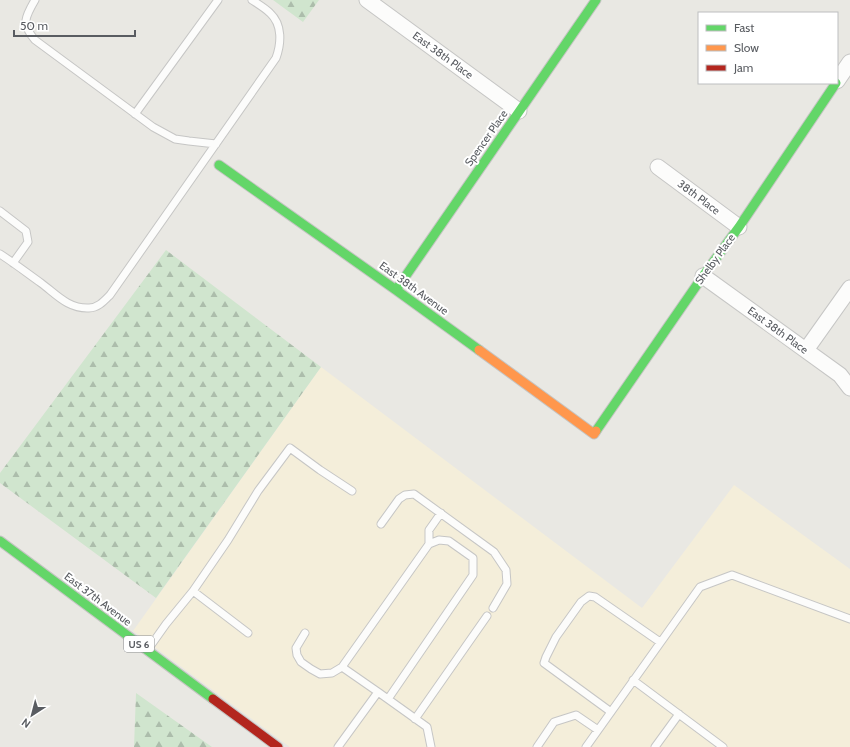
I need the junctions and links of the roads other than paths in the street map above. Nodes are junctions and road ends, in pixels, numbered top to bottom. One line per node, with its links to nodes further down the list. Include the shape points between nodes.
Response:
1 (35, 0): 10 (lane, via 25,23 32,37)
2 (218, 0): 10 (lane)
3 (252, 0): 11 (lane, via 276,20 280,34 279,50)
4 (367, 0): 9 (street, East 38th Place)
5 (596, 0): 9 (street, Spencer Place)
6 (850, 62): 7 (street, Shelby Place)
7 (838, 79)
8 (835, 84): 15 (street, Shelby Place)
9 (519, 111): 20 (street, Spencer Place)
10 (135, 114): 11 (lane, via 175,139)
11 (216, 144): 17 (lane, via 102,304 91,308 74,306 59,299)
12 (219, 165): 20 (street, East 38th Avenue)
13 (658, 167): 15 (street, 38th Place)
14 (0, 211): 17 (lane, via 26,231 28,242)
15 (739, 227): 18 (street, Shelby Place)
16 (0, 254): 17 (lane)
17 (13, 263)
18 (703, 276): 21 (street, East 38th Place); 23 (street, Shelby Place)
19 (850, 288): 21 (street)
20 (396, 290): 23 (street, East 38th Avenue)
21 (806, 350): 22 (street, East 38th Place, via 840,375)
22 (850, 388)
23 (594, 434)
24 (352, 491): 29 (lane, via 290,448 258,491)
25 (441, 513): 26 (lane, via 414,494 405,495 398,499); 28 (lane, via 429,530); 30 (lane, via 494,552 506,570 507,584)
26 (381, 524)
27 (0, 541): 36 (street, East 37th Avenue / US 6)
28 (429, 544): 37 (lane); 40 (lane, via 439,540 449,541 461,549 473,558 473,575)
29 (193, 591): 33 (lane); 36 (lane)
30 (493, 608)
31 (487, 616): 43 (lane)
32 (850, 619): 35 (lane, via 732,574 700,587)
33 (248, 633)
34 (305, 633): 37 (lane, via 296,648 301,662 320,674 332,673)
35 (660, 642): 38 (lane); 41 (lane, via 595,597 588,596 556,637 544,663)
36 (147, 650): 46 (street, East 37th Avenue / US 6)
37 (342, 667): 39 (lane)
38 (633, 680): 41 (lane); 42 (lane)
39 (378, 692): 40 (lane); 47 (lane)
40 (388, 699): 43 (lane)
41 (611, 712): 44 (lane)
42 (679, 714): 45 (lane); 51 (lane)
43 (415, 719): 48 (lane, via 427,727)
44 (598, 730): 49 (lane, via 576,716 554,722); 50 (lane)
45 (715, 741): 52 (lane); 53 (lane)
46 (278, 747)
47 (338, 747)
48 (431, 747)
49 (537, 747)
50 (586, 747)
51 (655, 747)
52 (710, 747)
53 (723, 747)

